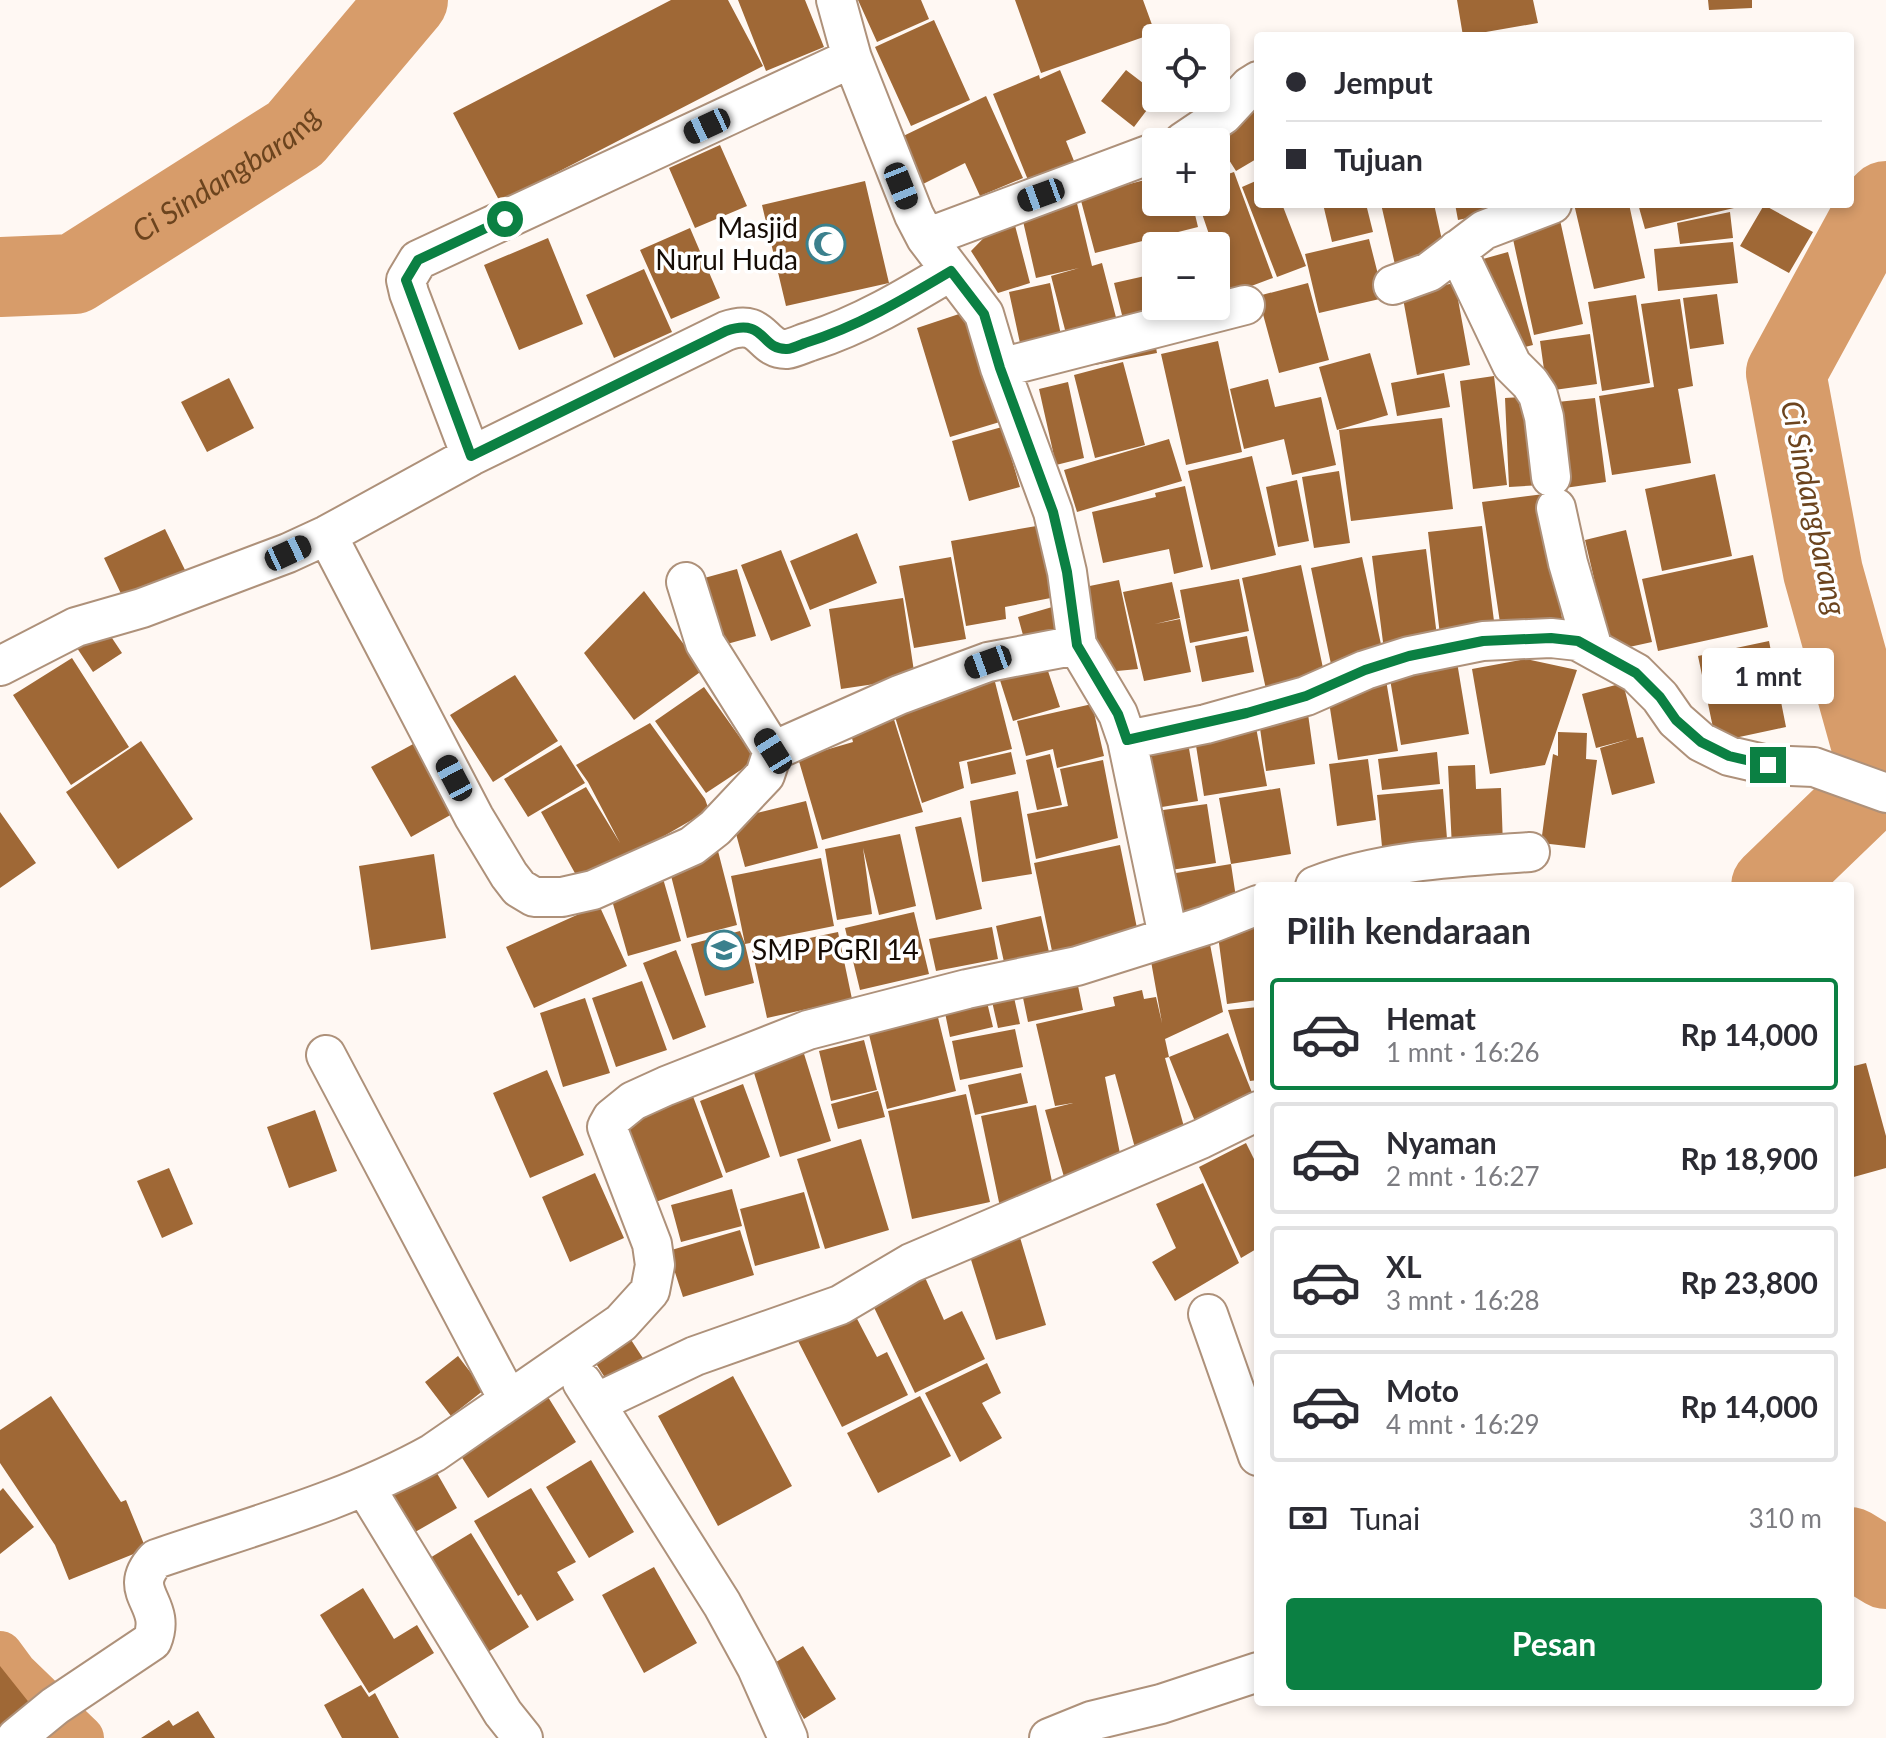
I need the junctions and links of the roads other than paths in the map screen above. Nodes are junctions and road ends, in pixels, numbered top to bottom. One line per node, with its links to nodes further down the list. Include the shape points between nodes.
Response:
1 (836, 0): 2 (street)
2 (852, 58): 7 (street); 13 (street, via 418,260 406,280 409,293)
3 (1254, 84): 4 (street)
4 (1204, 128)
5 (1142, 157): 7 (street)
6 (1542, 208): 8 (street, via 1484,230)
7 (926, 238): 9 (street)
8 (1457, 250): 10 (street, via 1429,272); 17 (street, via 1512,365 1538,395 1568,563)
9 (951, 271): 12 (street, via 984,314); 13 (street, via 888,308 786,349 772,345 753,328 726,331)
10 (1393, 285)
11 (1245, 305): 12 (street)
12 (1000, 368): 16 (street, via 1053,512)
13 (471, 456): 14 (street)
14 (327, 535): 18 (street, via 142,608 76,627); 20 (street, via 474,817 514,882 534,897 593,890 692,846 765,775)
15 (686, 582): 20 (street, via 705,643)
16 (1077, 645): 19 (street, via 1118,714); 20 (street, via 988,662)
17 (1593, 649): 19 (street, via 1551,638 1469,643 1379,665 1306,696 1247,713); 21 (street, via 1636,673 1676,720 1701,742 1729,756 1814,767)
18 (0, 666)
19 (1127, 740): 25 (street)
20 (773, 751)
21 (1886, 793)
22 (1530, 852): 23 (street, via 1373,868)
23 (1325, 882)
24 (1254, 907): 25 (street)
25 (1168, 936): 29 (street, via 1077,966 808,1030 633,1101 607,1127 652,1244 650,1291 621,1323)
26 (326, 1055): 30 (street)
27 (1254, 1113): 31 (street, via 911,1263 840,1305 695,1356)
28 (1208, 1314): 32 (street)
29 (567, 1359): 30 (street); 31 (street)
30 (508, 1399): 33 (street, via 433,1453)
31 (596, 1403): 37 (street, via 722,1604)
32 (1254, 1445)
33 (365, 1487): 35 (street, via 156,1559 144,1583 156,1614 152,1641); 36 (street)
34 (1254, 1673): 38 (street)
35 (16, 1738)
36 (523, 1738)
37 (788, 1738)
38 (1049, 1738)

